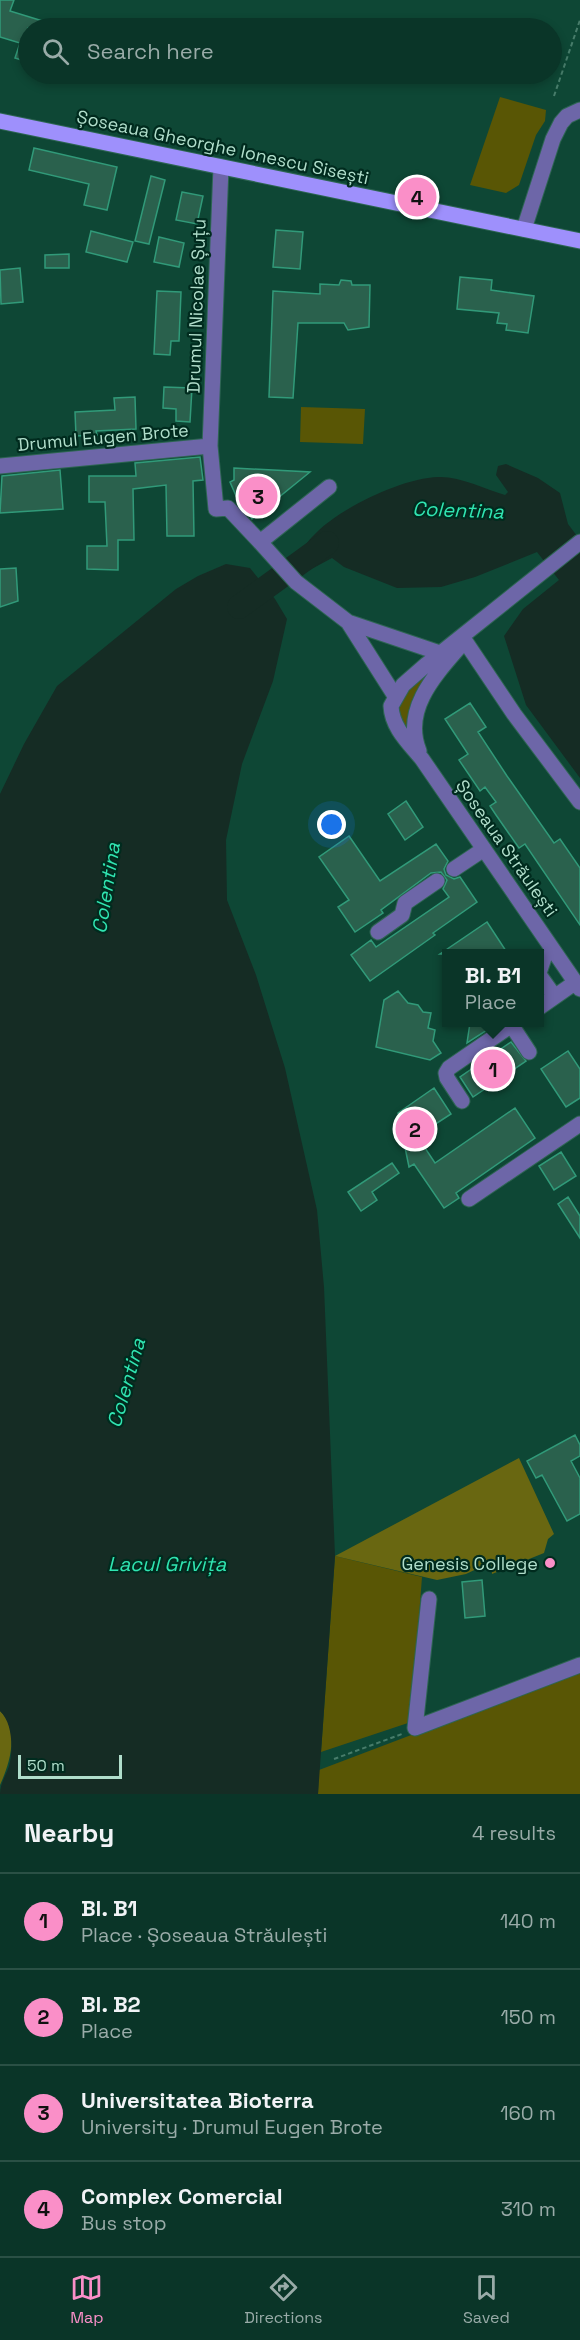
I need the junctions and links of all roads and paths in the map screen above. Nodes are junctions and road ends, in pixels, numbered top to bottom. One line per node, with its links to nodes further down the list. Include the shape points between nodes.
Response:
1 (580, 20): 2 (path)
2 (562, 73)
3 (558, 84): 4 (path)
4 (554, 96)
5 (580, 110): 8 (street, via 567,116 553,139)
6 (0, 121): 7 (main road, Șoseaua Gheorghe Ionescu Sisești)
7 (221, 167): 8 (main road, Șoseaua Gheorghe Ionescu Sisești); 10 (street, Drumul Nicolae Șuțu)
8 (524, 229): 9 (main road, Șoseaua Gheorghe Ionescu Sisești)
9 (580, 241)
10 (210, 446): 11 (street, Drumul Eugen Brote); 13 (street, Drumul Nicolae Șuțu, via 216,509 228,508)
11 (0, 466)
12 (329, 487): 13 (street)
13 (260, 542): 16 (street, via 296,582)
14 (580, 542): 15 (street)
15 (490, 613): 17 (street); 18 (street)
16 (348, 622): 18 (street); 19 (street)
17 (465, 641): 20 (street, via 426,687 418,706 414,733); 21 (street)
18 (440, 653): 19 (street)
19 (395, 696): 20 (street, Șoseaua Străulești, via 390,706 393,721)
20 (422, 759): 22 (street, Șoseaua Străulești)
21 (580, 802)
22 (484, 849): 23 (street); 27 (street, Șoseaua Străulești)
23 (454, 869)
24 (437, 881): 25 (street, via 405,903 402,915)
25 (378, 932)
26 (544, 982): 28 (street)
27 (578, 986): 29 (street)
28 (550, 990)
29 (544, 1005)
30 (510, 1027): 33 (street, via 449,1068 447,1078)
31 (516, 1027): 32 (street)
32 (530, 1052)
33 (462, 1101)
34 (580, 1124): 35 (street)
35 (469, 1198)
36 (429, 1599): 38 (street)
37 (580, 1665): 38 (street, via 551,1669)
38 (415, 1728): 39 (path)
39 (334, 1759)

